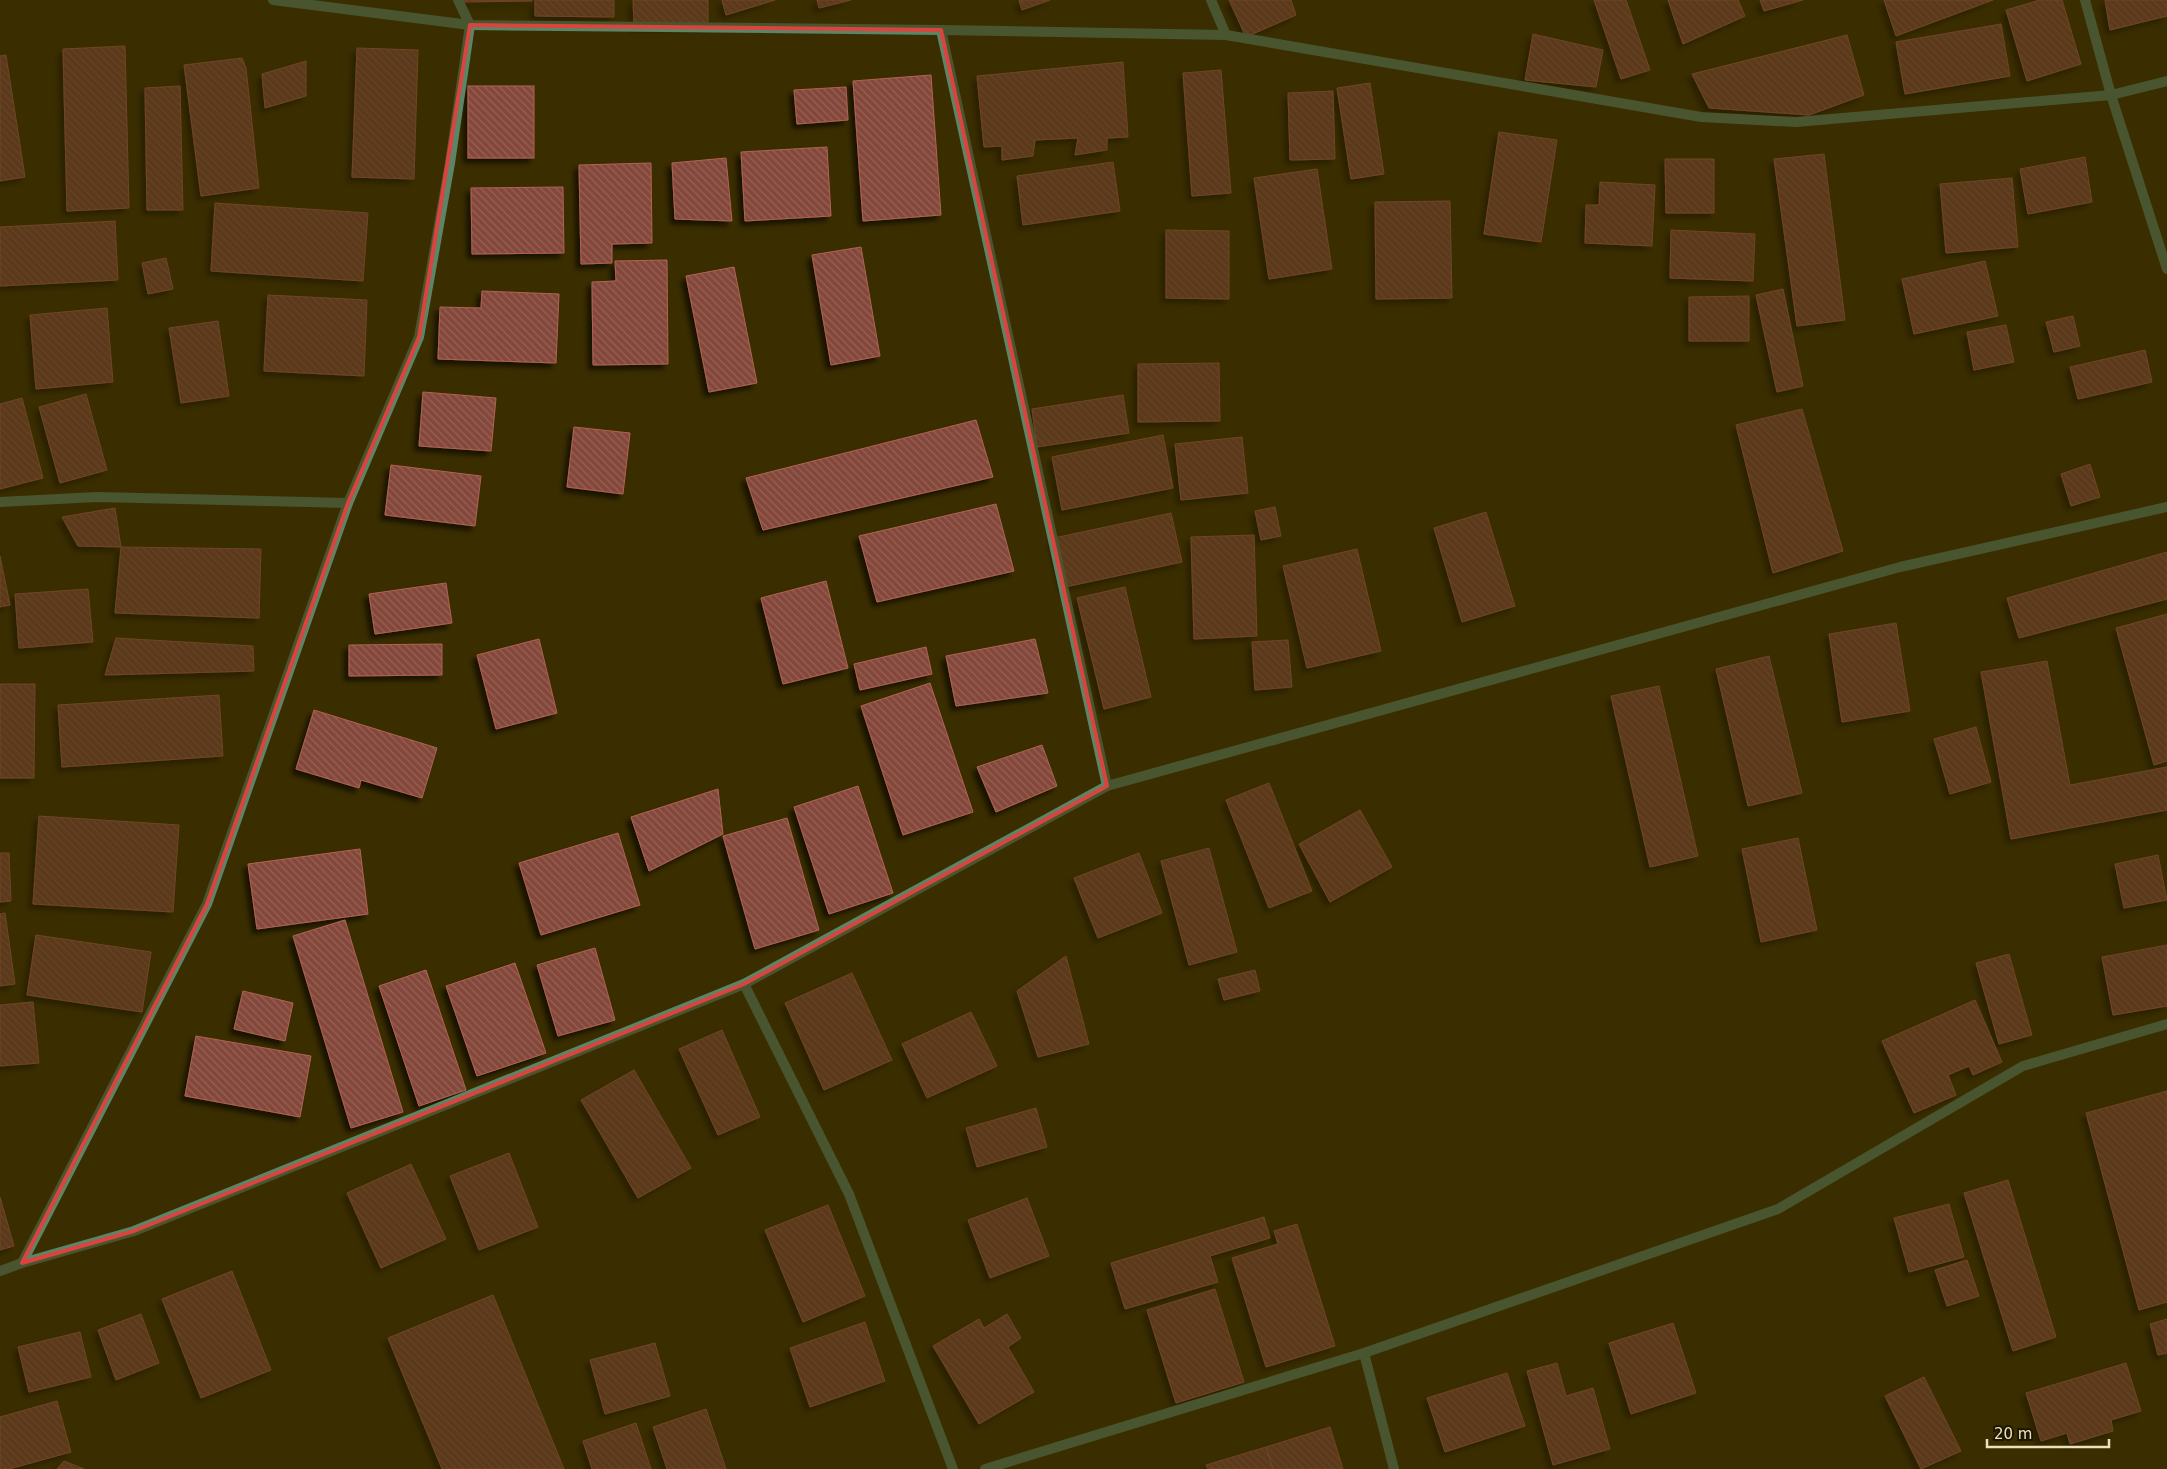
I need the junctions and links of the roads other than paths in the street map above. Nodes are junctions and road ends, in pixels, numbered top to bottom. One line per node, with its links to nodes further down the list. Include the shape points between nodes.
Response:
1 (273, 0): 5 (street)
2 (458, 0): 5 (street)
3 (1211, 0): 7 (street)
4 (2085, 0): 9 (street)
5 (470, 25): 6 (street); 12 (street, via 450,163 419,337)
6 (941, 30): 7 (street); 14 (street)
7 (1226, 35): 9 (street, via 1701,117 1796,122)
8 (2167, 81): 9 (street)
9 (2111, 95): 10 (street)
10 (2167, 269)
11 (0, 502): 12 (street, via 97,497)
12 (348, 503): 17 (street, via 207,904)
13 (2167, 507): 14 (street, via 1900,567)
14 (1107, 786): 15 (street)
15 (744, 984): 17 (street, via 134,1231); 20 (street, via 849,1194)
16 (2167, 1024): 19 (street, via 2023,1066 1778,1209)
17 (22, 1263): 18 (street)
18 (0, 1271)
19 (1364, 1353): 21 (street); 22 (street)
20 (953, 1469)
21 (985, 1469)
22 (1394, 1469)

